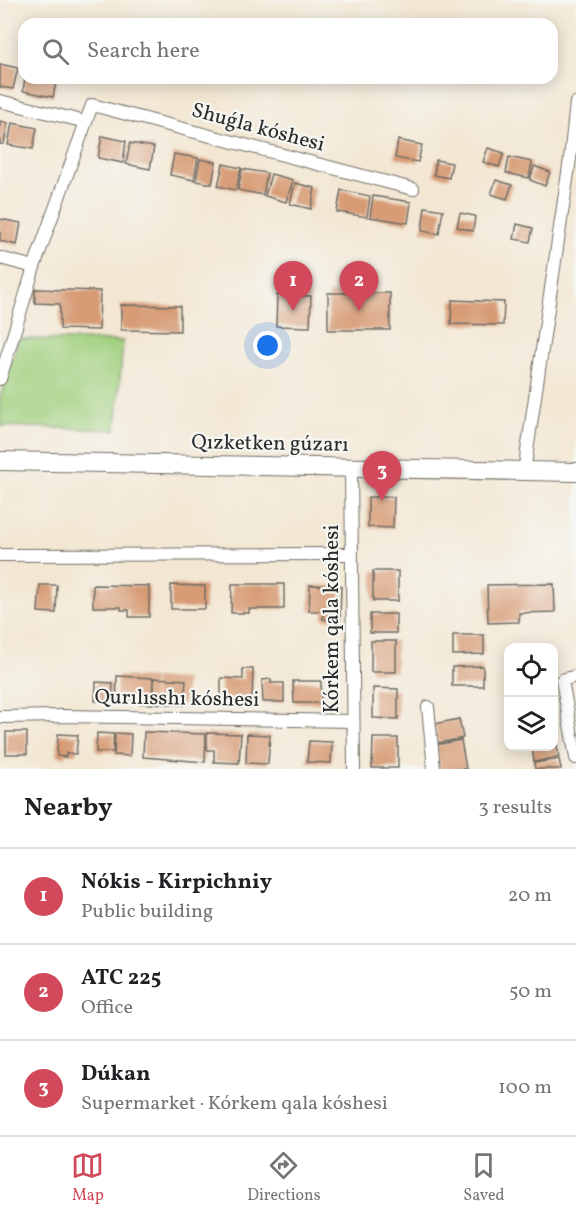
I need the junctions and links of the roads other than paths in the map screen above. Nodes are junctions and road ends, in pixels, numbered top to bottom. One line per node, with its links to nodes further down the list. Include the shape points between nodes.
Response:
1 (0, 101): 3 (street)
2 (576, 103): 10 (street)
3 (86, 122): 4 (street, Shuǵla kóshesi, via 92,105); 6 (street)
4 (413, 189)
5 (0, 258): 6 (street)
6 (34, 267): 7 (street)
7 (0, 379)
8 (0, 462): 9 (street, Qızketken gúzarı)
9 (351, 468): 10 (street, Qızketken gúzarı); 12 (street, Kórkem qala kóshesi)
10 (524, 472): 11 (street, Qızketken gúzarı)
11 (576, 472)
12 (352, 554): 13 (street); 17 (street, Kórkem qala kóshesi)
13 (0, 555)
14 (576, 676): 18 (street, via 562,680)
15 (428, 707): 20 (street)
16 (0, 717): 17 (street, Qurılısshı kóshesi)
17 (353, 721): 19 (street, Kórkem qala kóshesi)
18 (576, 758)
19 (354, 769)
20 (434, 769)

